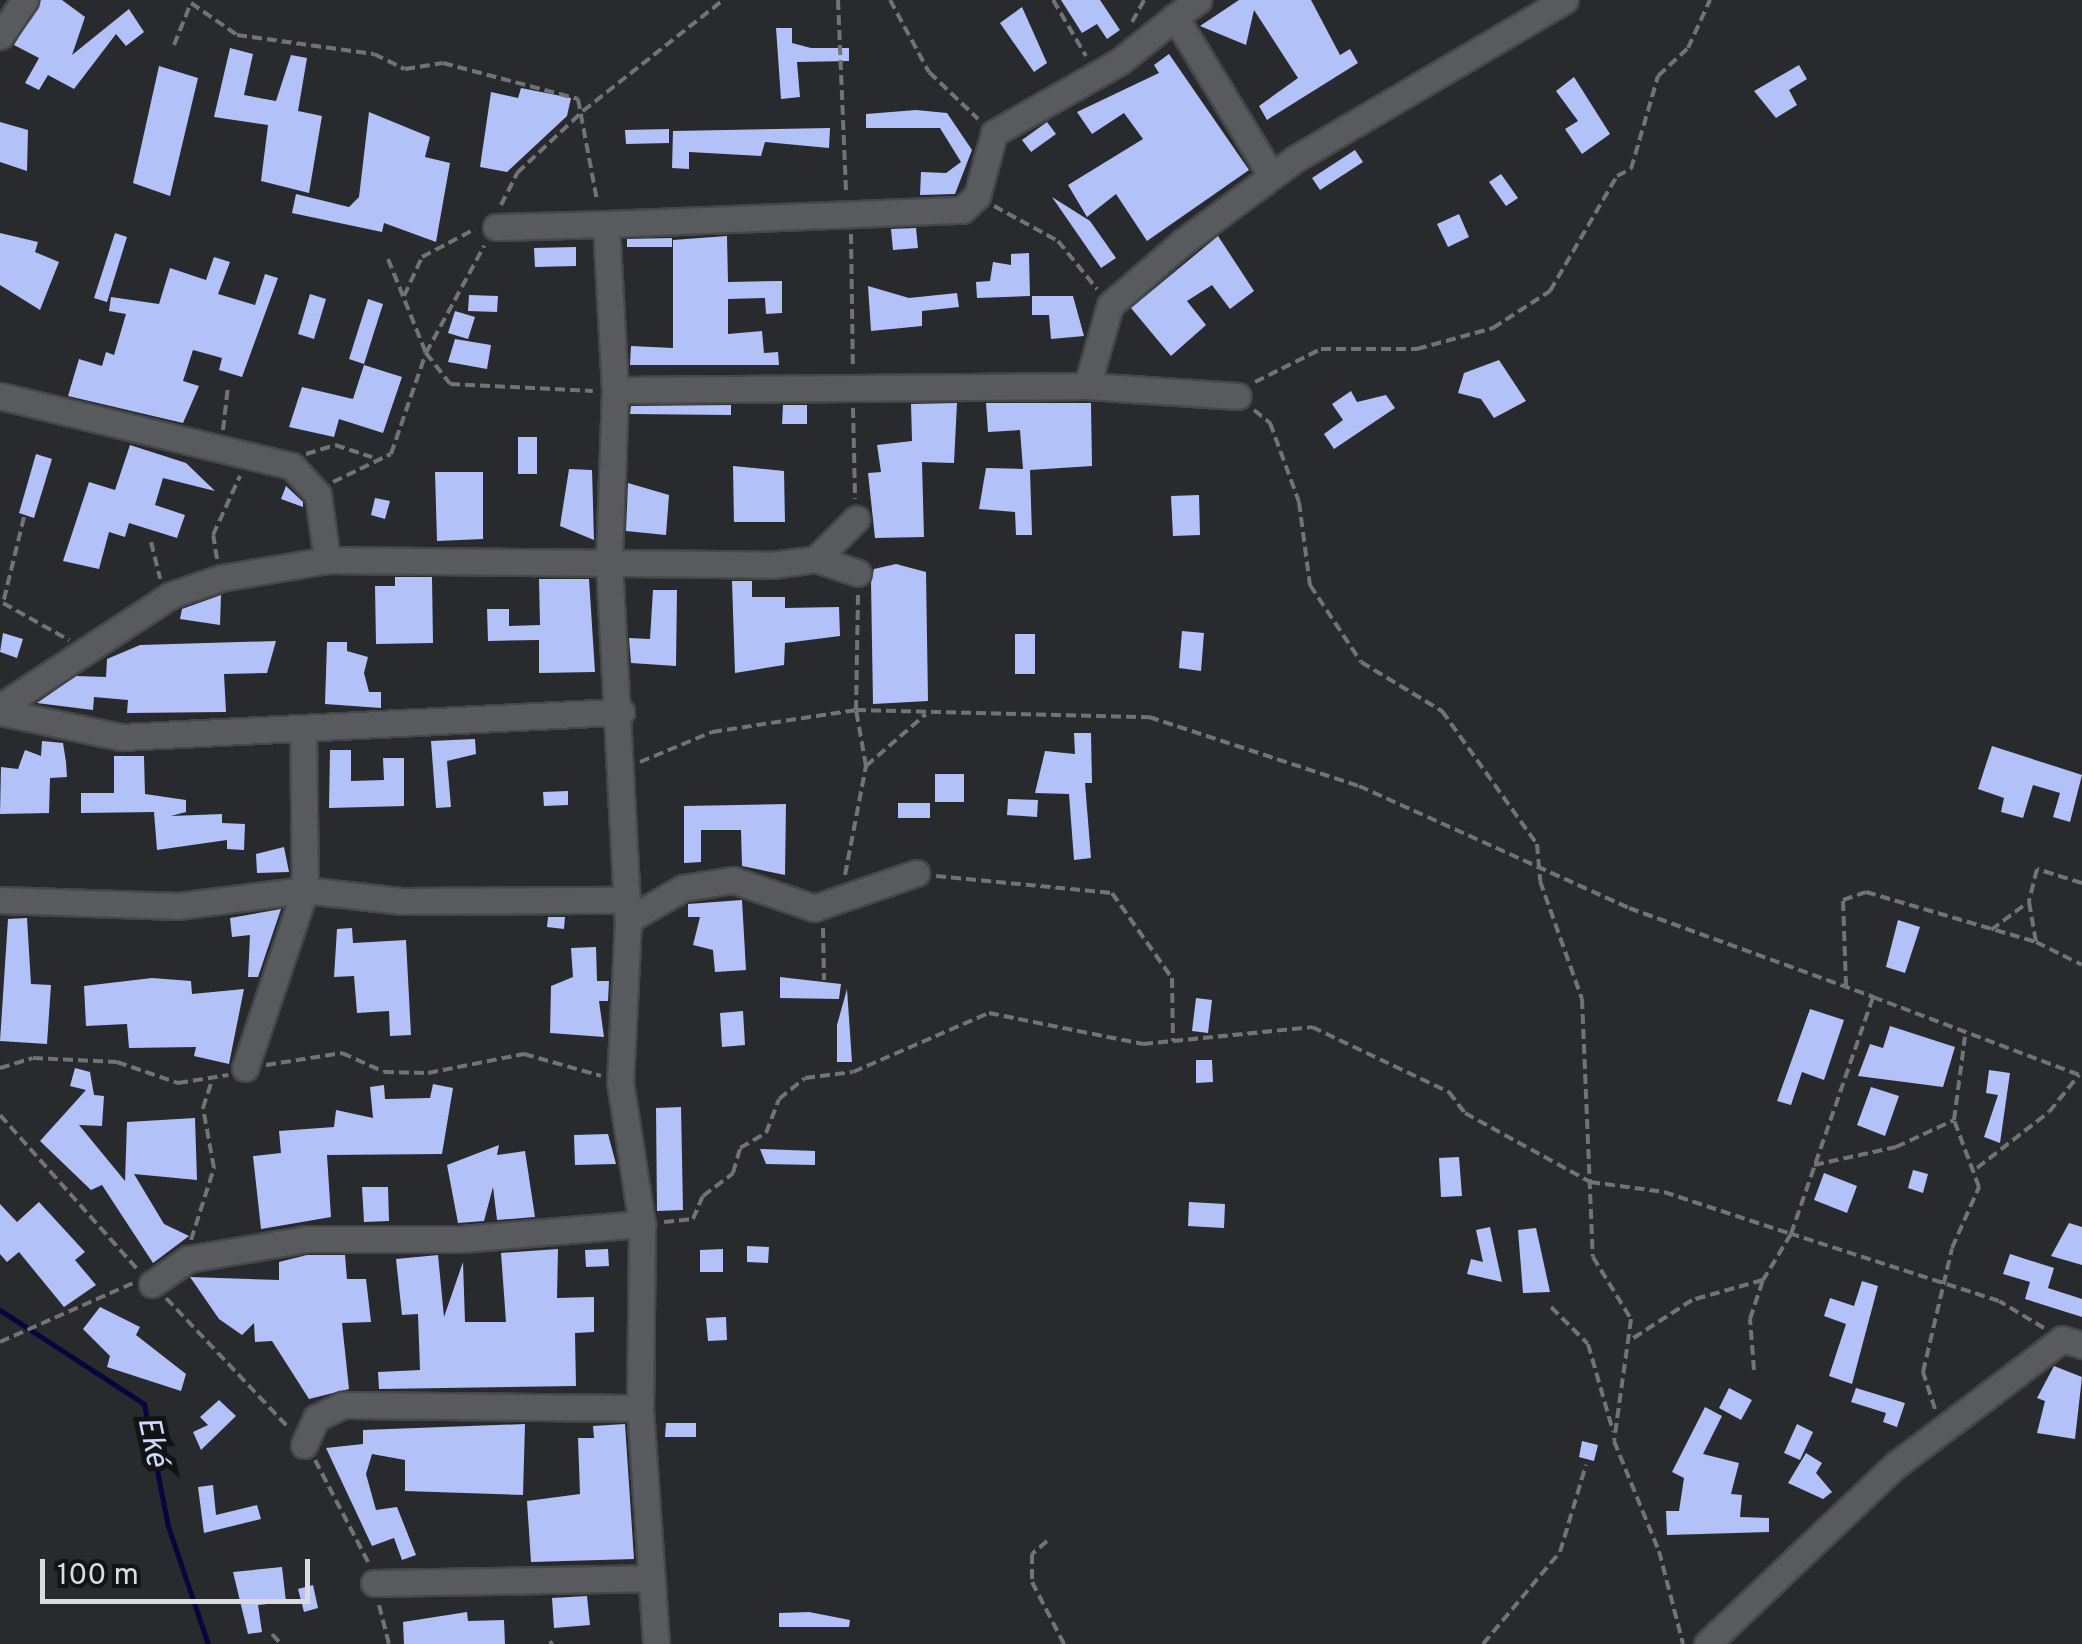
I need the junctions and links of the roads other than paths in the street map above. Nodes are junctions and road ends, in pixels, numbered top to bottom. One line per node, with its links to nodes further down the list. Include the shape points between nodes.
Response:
1 (25, 0): 5 (street)
2 (1198, 0): 4 (street)
3 (1565, 0): 6 (street)
4 (1175, 17): 6 (street); 7 (street, via 1098,76 994,133 977,196 962,210)
5 (0, 36)
6 (1271, 175): 9 (street, via 1110,305)
7 (606, 224): 8 (street); 10 (street)
8 (496, 228)
9 (1087, 386): 10 (street); 12 (street)
10 (615, 390): 16 (street)
11 (0, 396): 15 (street, via 292,466 318,495)
12 (1238, 396)
13 (856, 519): 14 (street)
14 (816, 559): 16 (street); 17 (street)
15 (327, 560): 16 (street); 18 (street, via 221,578 171,595)
16 (609, 563): 19 (street)
17 (858, 573)
18 (0, 709): 20 (street, via 122,737)
19 (621, 712): 20 (street); 24 (street)
20 (303, 728): 22 (street)
21 (916, 873): 24 (street, via 834,902 767,899 733,880)
22 (305, 890): 23 (street, via 178,906); 24 (street); 25 (street)
23 (0, 900)
24 (628, 910): 26 (street, via 620,1082)
25 (245, 1068)
26 (642, 1224): 27 (street, via 462,1239 306,1238 188,1259); 29 (street)
27 (152, 1284)
28 (2072, 1342): 34 (street, via 1897,1464)
29 (640, 1408): 30 (street, via 343,1405 316,1418); 31 (street)
30 (304, 1445)
31 (650, 1578): 32 (street); 33 (street)
32 (374, 1583)
33 (656, 1644)
34 (1708, 1644)

